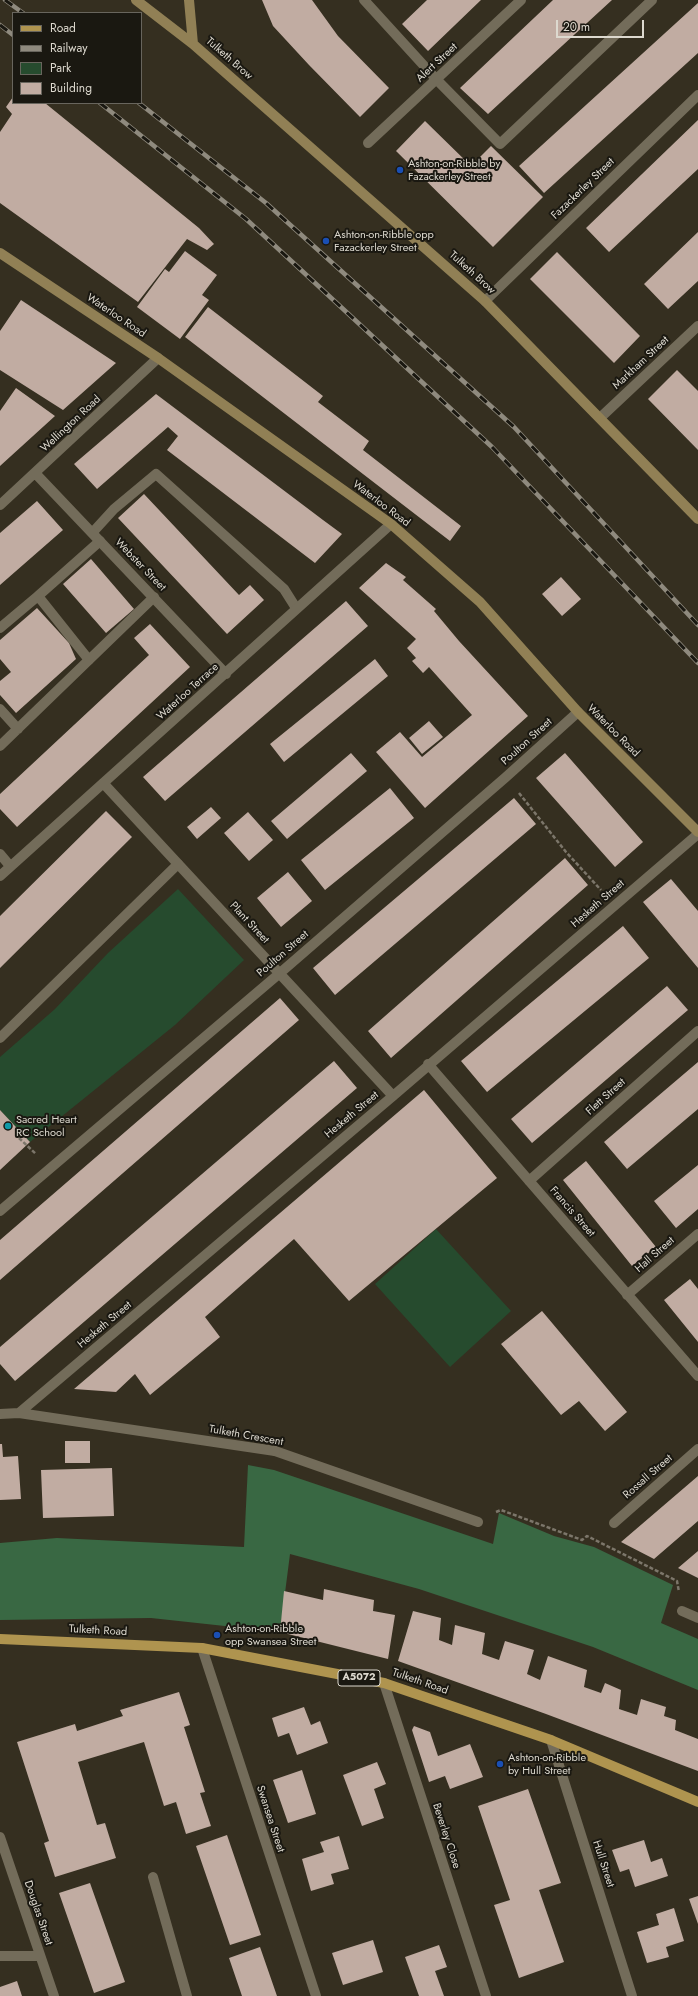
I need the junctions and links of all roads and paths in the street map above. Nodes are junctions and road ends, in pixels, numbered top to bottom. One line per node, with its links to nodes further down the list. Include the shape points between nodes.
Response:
1 (136, 0): 6 (street)
2 (189, 0): 6 (street, Tulketh Brow)
3 (364, 0): 7 (street)
4 (521, 0): 7 (street, Alert Street)
5 (652, 0): 7 (street, via 500,144)
6 (193, 44): 11 (street, Tulketh Brow)
7 (437, 80): 9 (street, Alert Street)
8 (698, 95): 11 (street, Fazackerley Street)
9 (368, 143)
10 (0, 253): 13 (street, Waterloo Road)
11 (485, 301): 14 (street, Tulketh Brow)
12 (698, 326): 14 (street, Markham Street)
13 (158, 358): 15 (street, Wellington Road); 18 (street, Waterloo Road)
14 (600, 417): 17 (street, Tulketh Brow)
15 (36, 474): 16 (street, Wellington Road); 19 (street, Webster Street)
16 (0, 505)
17 (698, 519)
18 (391, 524): 23 (street, Waterloo Terrace); 28 (street, Waterloo Road, via 480,602)
19 (93, 532): 20 (street, Webster Street); 23 (street, via 114,509 156,474 284,589)
20 (100, 541): 21 (street); 22 (street, Webster Street)
21 (38, 596): 24 (street); 25 (street)
22 (154, 597): 25 (street); 26 (street, Webster Street)
23 (296, 608): 26 (street, Waterloo Terrace)
24 (0, 628)
25 (89, 660): 29 (street)
26 (226, 674): 32 (street, Waterloo Terrace)
27 (0, 709): 29 (street)
28 (578, 712): 31 (street, Poulton Street); 33 (street, Waterloo Road)
29 (18, 729): 30 (street)
30 (0, 746)
31 (506, 777): 38 (path, via 566,852); 39 (street, Poulton Street)
32 (104, 784): 35 (street, Plant Street); 36 (street, Waterloo Terrace)
33 (698, 833): 38 (street, Hesketh Street)
34 (0, 854): 36 (street)
35 (178, 864): 39 (street, Plant Street); 41 (street)
36 (10, 866): 37 (street, Waterloo Terrace)
37 (0, 876)
38 (616, 905): 42 (street, Hesketh Street)
39 (280, 973): 43 (street, Plant Street); 45 (street, Poulton Street)
40 (698, 1031): 44 (street, Flett Street)
41 (0, 1038)
42 (428, 1064): 43 (street, Hesketh Street); 44 (street, Francis Street)
43 (393, 1096): 49 (street, Hesketh Street)
44 (529, 1181): 47 (street, Francis Street)
45 (0, 1211)
46 (698, 1234): 47 (street, Hall Street)
47 (627, 1295): 48 (street, Francis Street)
48 (698, 1376)
49 (19, 1413): 50 (street, Tulketh Crescent); 52 (street, Tulketh Crescent, via 275,1452)
50 (0, 1414)
51 (698, 1449): 53 (street, Rossall Street)
52 (478, 1522): 54 (path, via 501,1510 582,1540 587,1536 677,1581)
53 (614, 1523)
54 (682, 1611): 55 (street)
55 (698, 1618)
56 (0, 1640): 57 (main road, Tulketh Road / A5072)
57 (202, 1648): 58 (main road, Tulketh Road / A5072); 67 (street, Swansea Street)
58 (384, 1683): 59 (main road, Tulketh Road / A5072); 68 (street, Beverley Close)
59 (551, 1740): 60 (main road, Tulketh Road / A5072); 69 (street, Hull Street)
60 (698, 1802)
61 (0, 1837): 64 (street, Douglas Street)
62 (153, 1877): 66 (street)
63 (0, 1956): 64 (street)
64 (40, 1956): 65 (street, Douglas Street)
65 (54, 1996)
66 (187, 1996)
67 (316, 1996)
68 (486, 1996)
69 (632, 1996)

